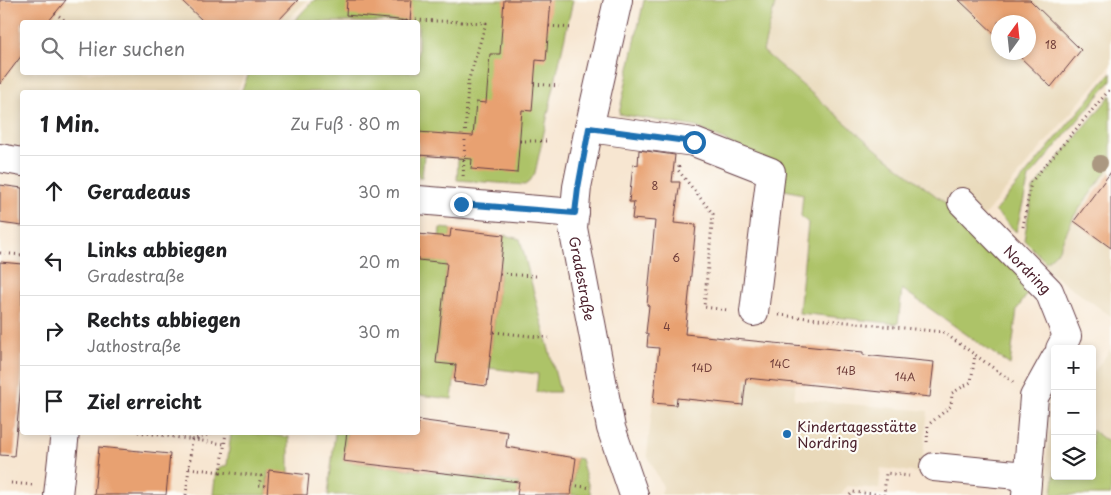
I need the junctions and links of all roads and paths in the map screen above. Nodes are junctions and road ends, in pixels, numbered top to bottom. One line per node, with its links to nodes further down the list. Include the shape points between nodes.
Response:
1 (618, 0): 10 (street, Gradestraße)
2 (56, 13): 3 (path)
3 (65, 20)
4 (420, 20): 16 (path, via 486,23 468,82)
5 (549, 26): 6 (path)
6 (572, 28)
7 (534, 84): 8 (path)
8 (559, 86)
9 (1111, 88): 22 (path, via 1032,182)
10 (589, 128): 11 (street); 19 (street, Gradestraße)
11 (682, 140): 25 (path, via 678,170 713,214 704,307); 25 (street, via 772,172)
12 (520, 141): 13 (path)
13 (546, 141)
14 (0, 158): 15 (street)
15 (20, 162)
16 (464, 166)
17 (420, 200): 19 (street)
18 (962, 202): 22 (street, Nordring)
19 (575, 213): 50 (street, Gradestraße, via 574,228 611,428)
20 (0, 253): 21 (path)
21 (20, 255)
22 (1017, 258): 28 (street, Nordring, via 1049,291 1067,336)
23 (500, 274): 24 (path)
24 (536, 276)
25 (754, 312): 29 (path, via 942,332)
26 (494, 332): 27 (path)
27 (549, 338)
28 (1062, 345)
29 (975, 355): 31 (path); 40 (path, via 971,382 952,393 951,406 928,425)
30 (1051, 365): 46 (street, via 1034,397)
31 (1015, 384)
32 (17, 428): 33 (path)
33 (20, 429)
34 (64, 435): 48 (street)
35 (158, 435): 38 (path)
36 (207, 435): 38 (path)
37 (226, 435): 39 (path)
38 (192, 440): 39 (path); 41 (path)
39 (224, 444): 42 (path)
40 (930, 459): 46 (street)
41 (189, 468): 42 (path); 49 (path)
42 (221, 472): 45 (path, via 260,476 260,485)
43 (11, 483): 48 (path)
44 (572, 485): 47 (path)
45 (268, 486)
46 (1026, 486)
47 (591, 488)
48 (48, 490)
49 (186, 495)
50 (634, 495)

